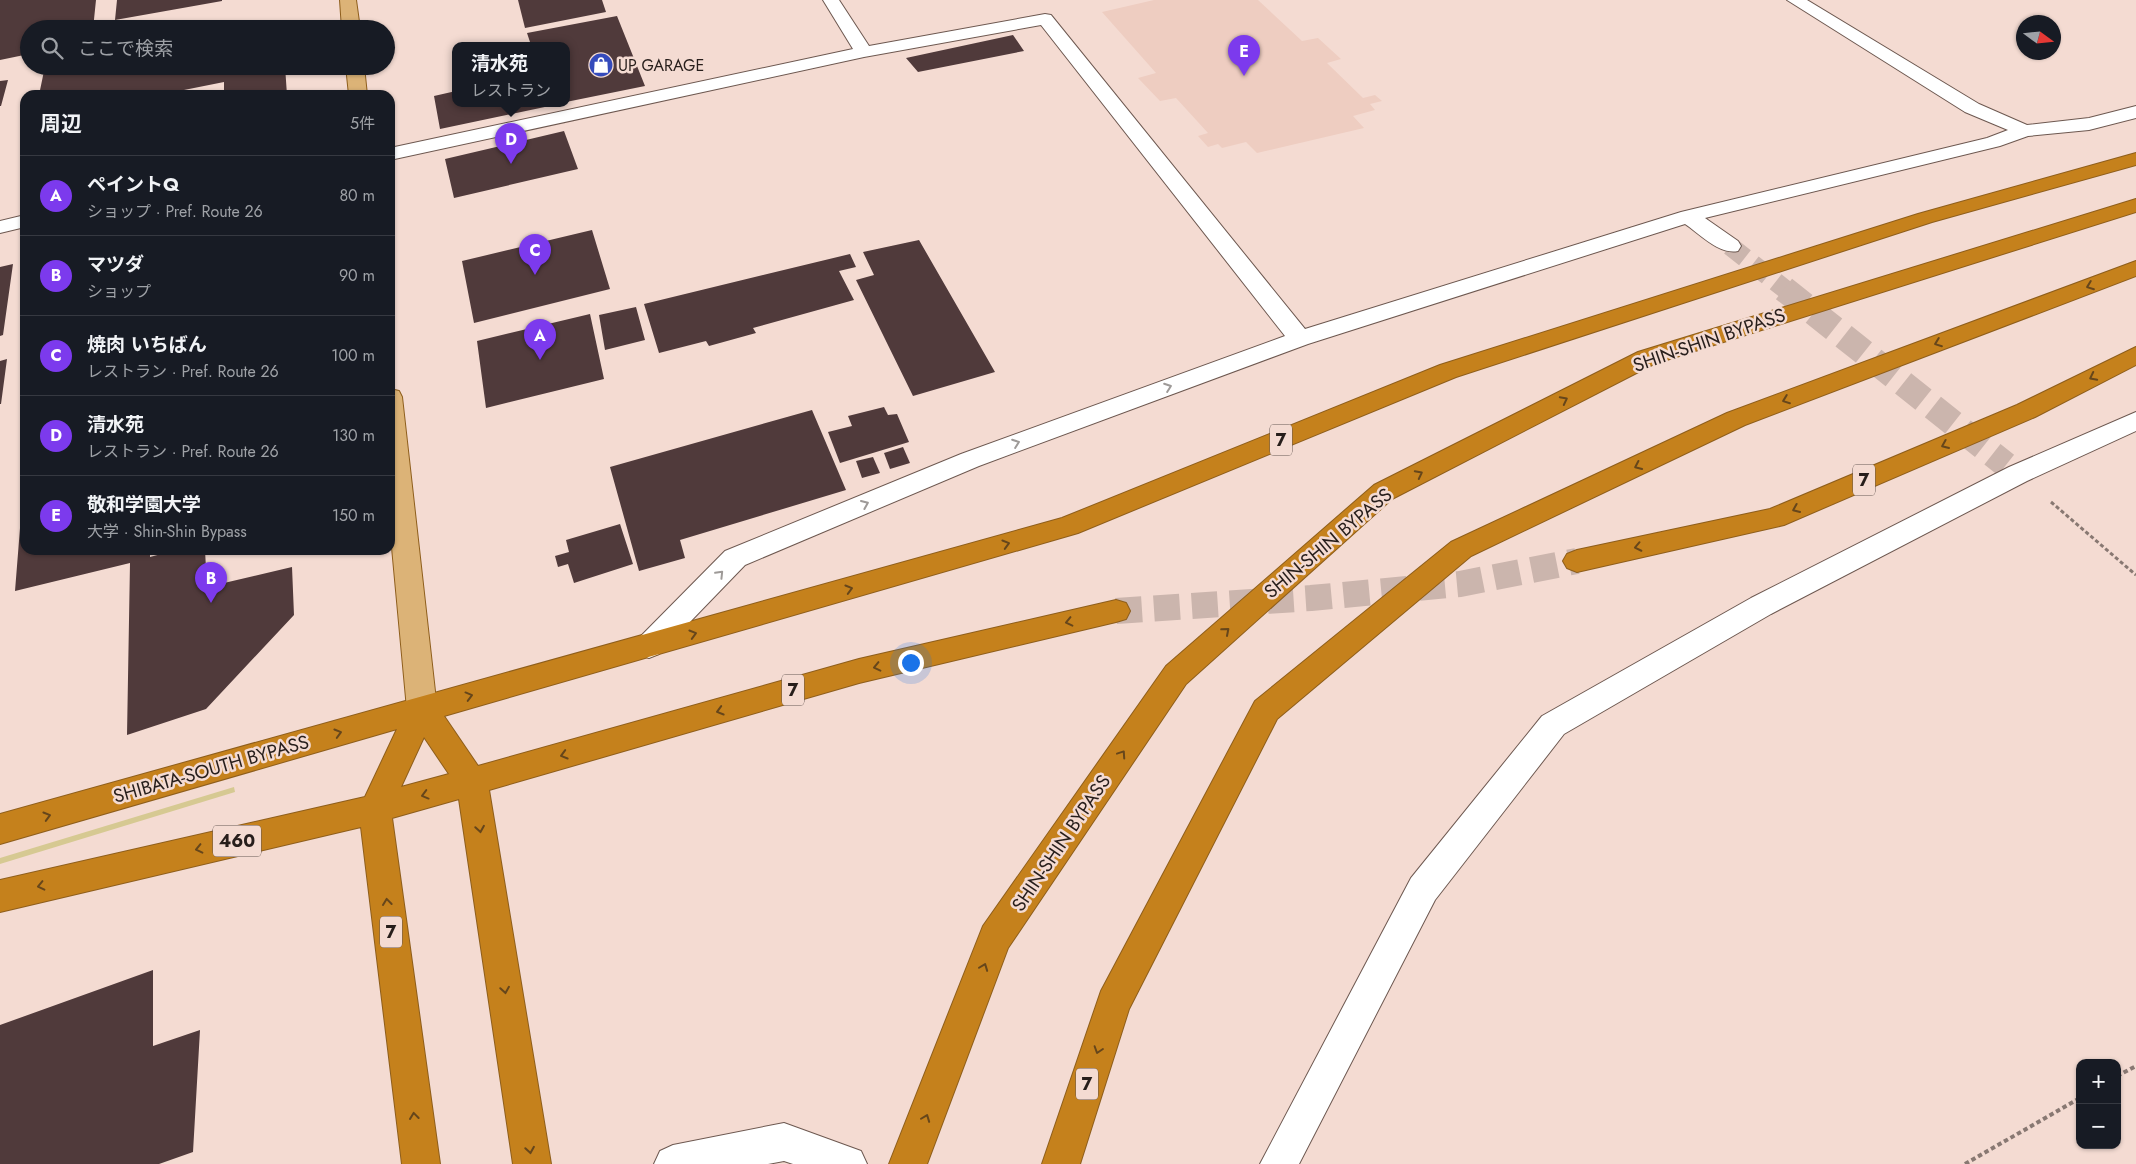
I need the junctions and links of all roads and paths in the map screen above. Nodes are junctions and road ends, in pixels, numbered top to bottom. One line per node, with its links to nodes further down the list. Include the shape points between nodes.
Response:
1 (348, 0): 4 (main road)
2 (830, 0): 5 (street)
3 (1795, 0): 9 (street, via 1972,108)
4 (350, 20)
5 (864, 52): 10 (street); 18 (street, via 1045,19)
6 (356, 75): 7 (main road)
7 (357, 90)
8 (2136, 112): 9 (street, via 2089,124)
9 (2025, 131): 13 (street, via 1993,142)
10 (395, 153)
11 (2136, 159): 26 (highway, 7, one-way to 11, via 1069,526 1448,371 1925,218)
12 (2136, 205): 39 (highway, SHIN-SHIN BYPASS, one-way to 12, via 995,938 1176,675 1383,492 1646,358)
13 (1688, 216): 16 (street); 18 (street)
14 (20, 222): 15 (street)
15 (0, 227)
16 (1730, 246)
17 (2136, 268): 40 (highway, 7, one-way to 40, via 1736,419 1461,549 1266,710 1113,1003)
18 (1300, 339): 26 (street, one-way to 18, via 735,558 970,460)
19 (2136, 355): 23 (highway, 7, one-way to 23, via 2026,411 1775,518)
20 (2136, 421): 22 (street)
21 (395, 446): 27 (main road)
22 (2012, 470): 24 (path); 41 (street, via 1761,606 1553,725 1423,889)
23 (1576, 560)
24 (2136, 575)
25 (1116, 610): 28 (highway, 7, one-way to 28, via 859,671)
26 (649, 646): 27 (highway, 7, one-way to 26)
27 (422, 709): 28 (highway); 29 (highway); 30 (highway, SHIBATA-SOUTH BYPASS, one-way to 27)
28 (472, 782): 29 (highway, 460, one-way to 29); 36 (highway, one-way to 36)
29 (374, 808): 31 (highway, 460, one-way to 31); 35 (highway, 7, one-way to 29)
30 (0, 829)
31 (0, 896)
32 (2136, 1066): 33 (path)
33 (2121, 1074)
34 (2076, 1100): 42 (path)
35 (421, 1164)
36 (532, 1164)
37 (673, 1164): 38 (street, via 784,1142)
38 (848, 1164)
39 (908, 1164)
40 (1061, 1164)
41 (1279, 1164)
42 (1965, 1164)

